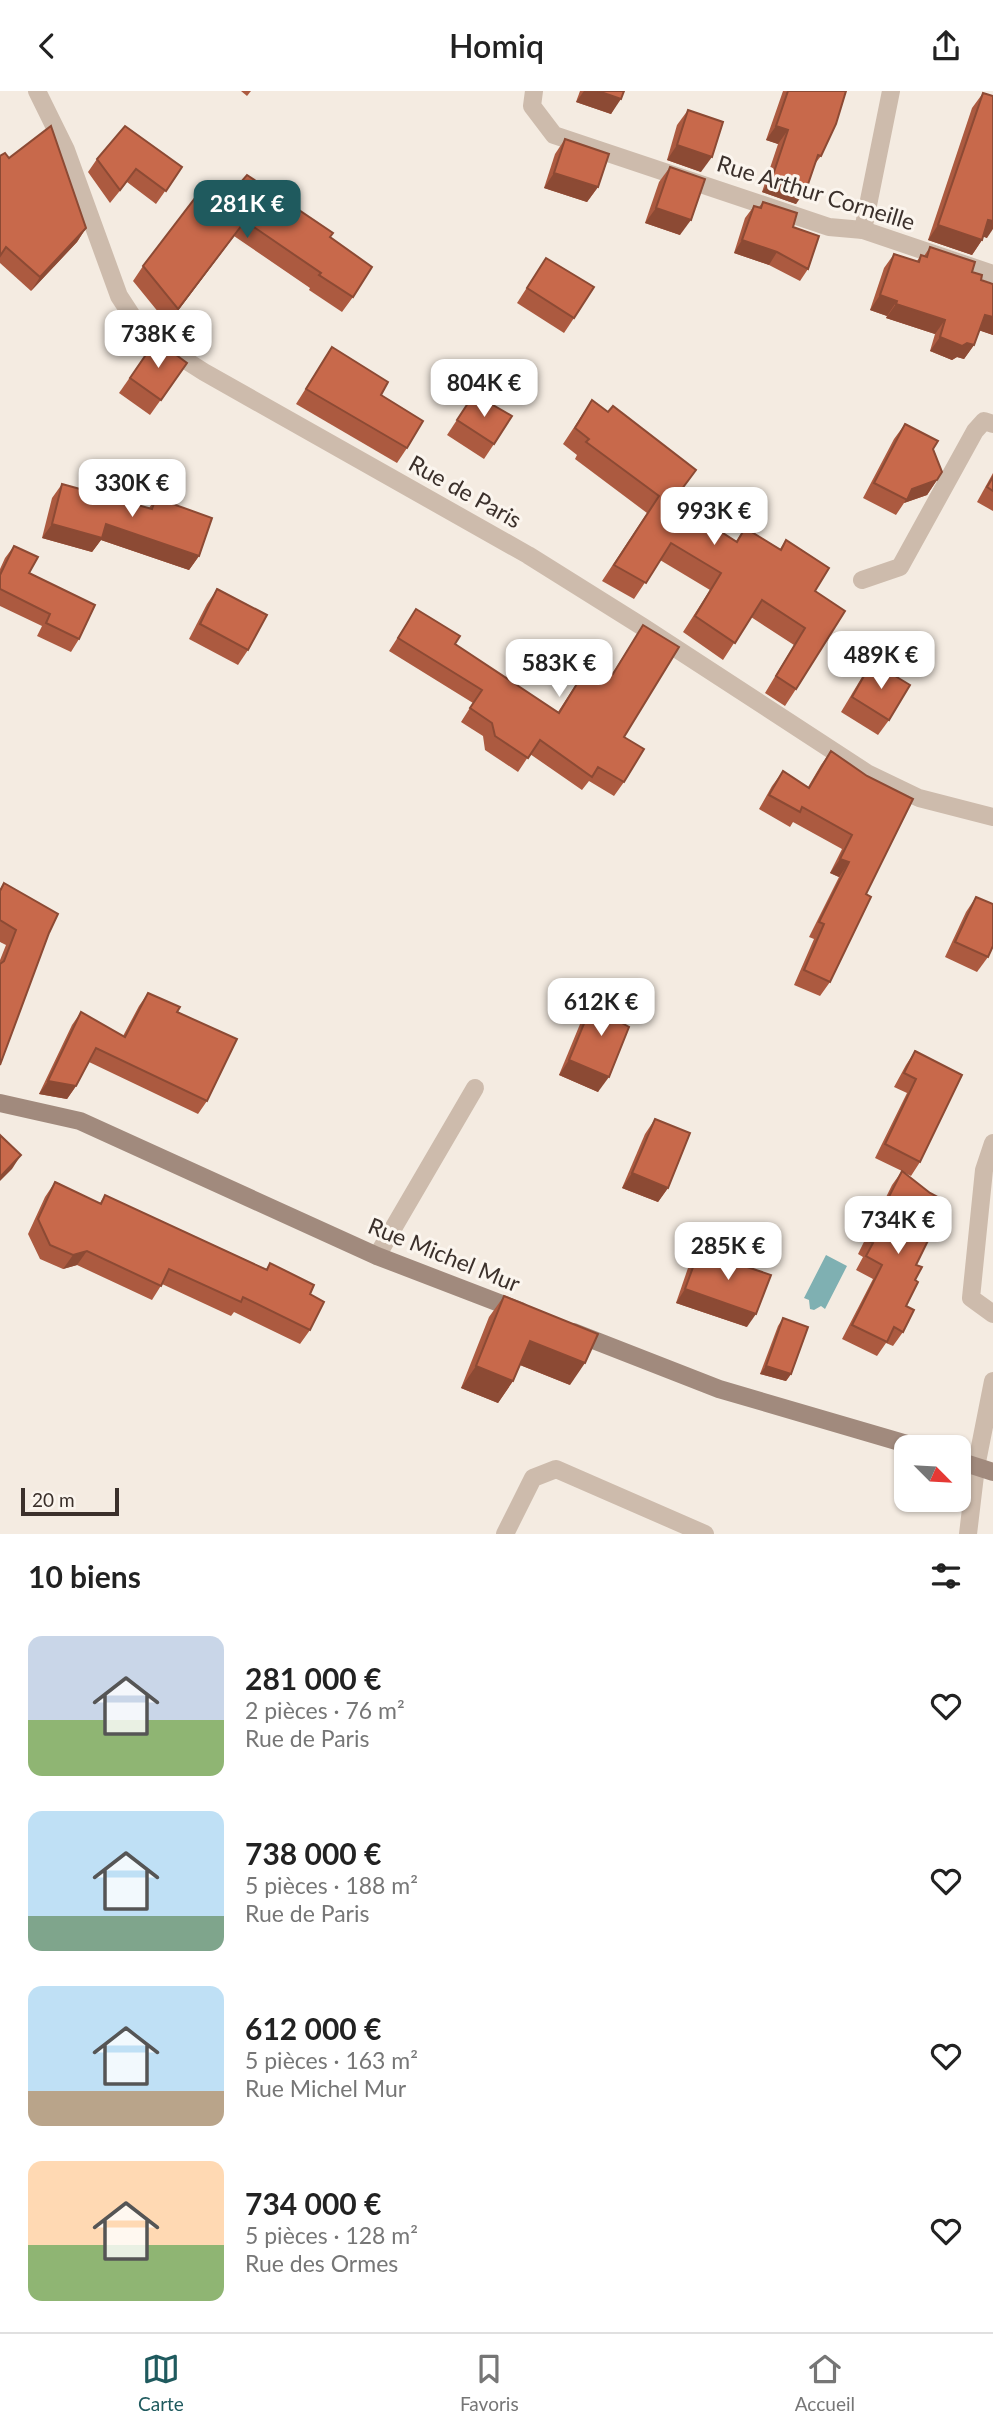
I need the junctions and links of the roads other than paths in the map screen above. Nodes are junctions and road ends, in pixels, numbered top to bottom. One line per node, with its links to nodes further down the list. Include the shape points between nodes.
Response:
1 (37, 91): 8 (street, Rue de Paris, via 66,150 118,296 134,319 172,351 528,555 867,773 919,798)
2 (534, 91): 4 (street, Rue Arthur Corneille, via 532,106 554,135 829,226)
3 (891, 91): 4 (street)
4 (863, 230): 5 (street, Rue Arthur Corneille)
5 (993, 274)
6 (993, 424): 7 (street, via 984,421 975,431 900,567)
7 (862, 580)
8 (993, 817)
9 (475, 1089): 12 (street)
10 (0, 1103): 12 (street, Rue Michel Mur, via 80,1121)
11 (993, 1143): 13 (street, via 984,1170 971,1298)
12 (376, 1256): 15 (street, Rue Michel Mur, via 719,1389)
13 (993, 1314)
14 (993, 1381): 16 (street)
15 (894, 1440)
16 (976, 1467): 19 (street)
17 (505, 1534): 18 (street, via 533,1478 556,1469)
18 (705, 1534)
19 (968, 1534)

